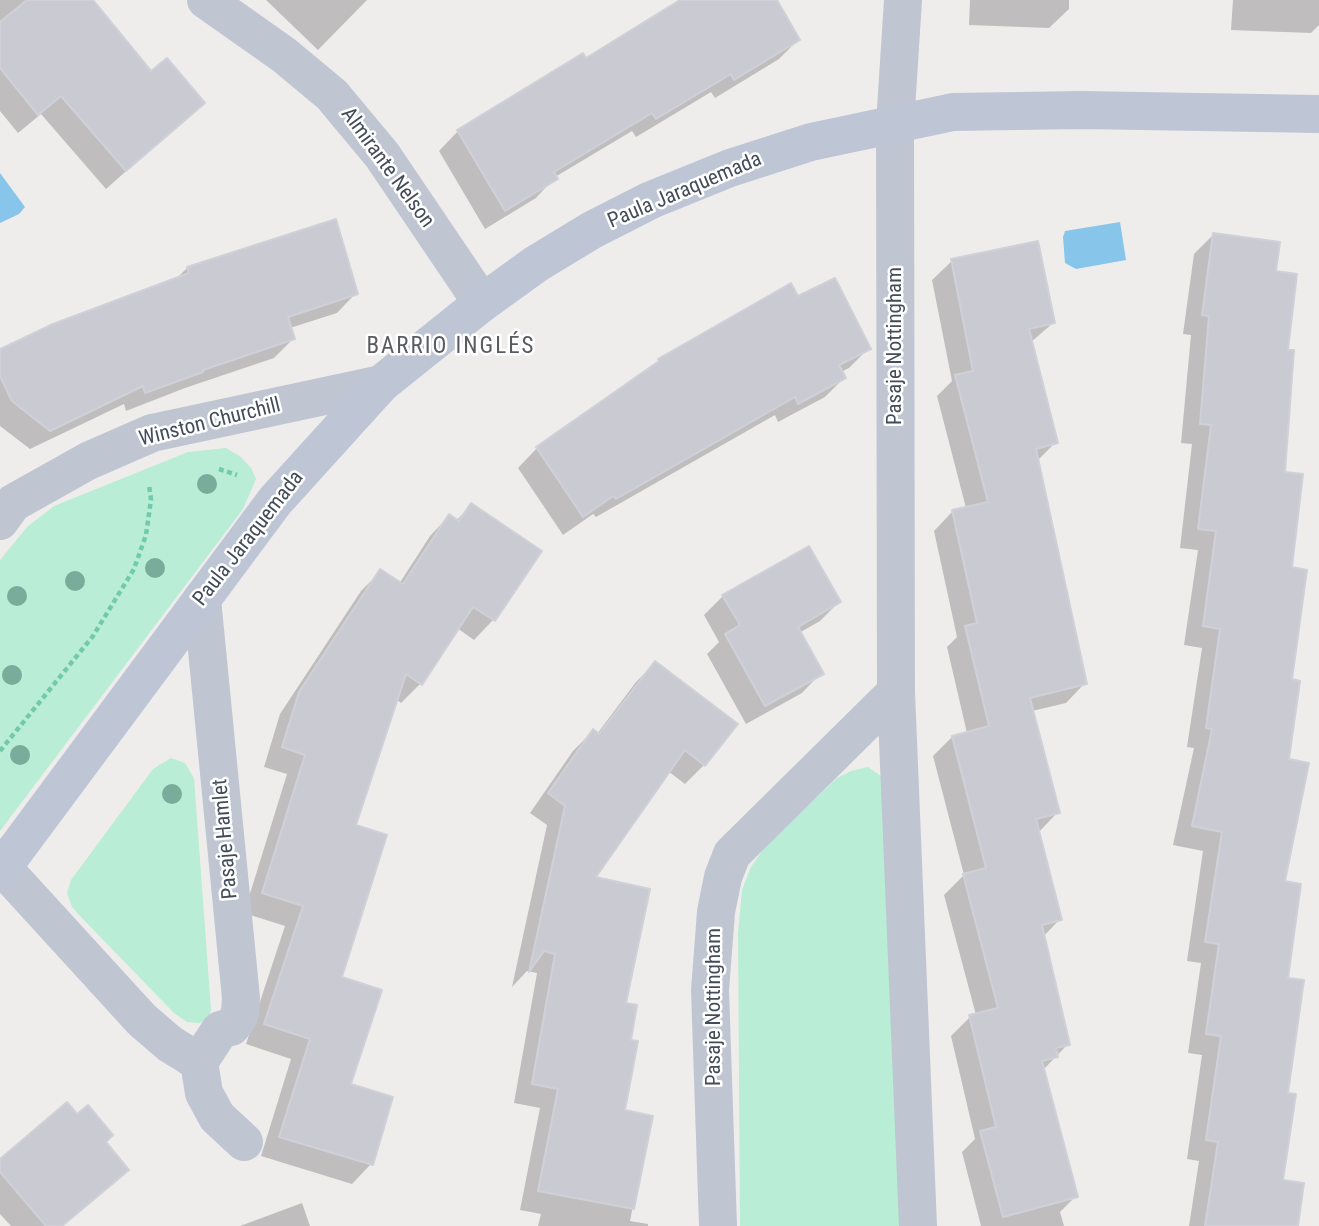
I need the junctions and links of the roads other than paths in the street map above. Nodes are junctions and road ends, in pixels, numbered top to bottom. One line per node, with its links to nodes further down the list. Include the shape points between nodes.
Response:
1 (206, 0): 5 (street, Almirante Nelson, via 332,95 382,155)
2 (903, 0): 4 (street, Pasaje Nottingham)
3 (1319, 114): 4 (street, Paula Jaraquemada, via 953,112)
4 (895, 125): 5 (street, Paula Jaraquemada, via 811,142 651,200 536,264); 9 (street, Pasaje Nottingham)
5 (482, 303): 6 (street, Paula Jaraquemada)
6 (381, 384): 7 (street, Winston Churchill, via 152,433 88,461); 8 (street, Paula Jaraquemada, via 275,501)
7 (4, 508)
8 (202, 599): 10 (street, Paula Jaraquemada); 11 (street, Pasaje Hamlet, via 241,998 236,1021 220,1030)
9 (897, 692): 13 (street, Pasaje Nottingham, via 740,846 723,877 710,990); 14 (street, Pasaje Nottingham)
10 (1, 870): 11 (street, via 142,1020 170,1045)
11 (199, 1062): 12 (street, via 204,1093 217,1117)
12 (244, 1142)
13 (718, 1226)
14 (918, 1226)

